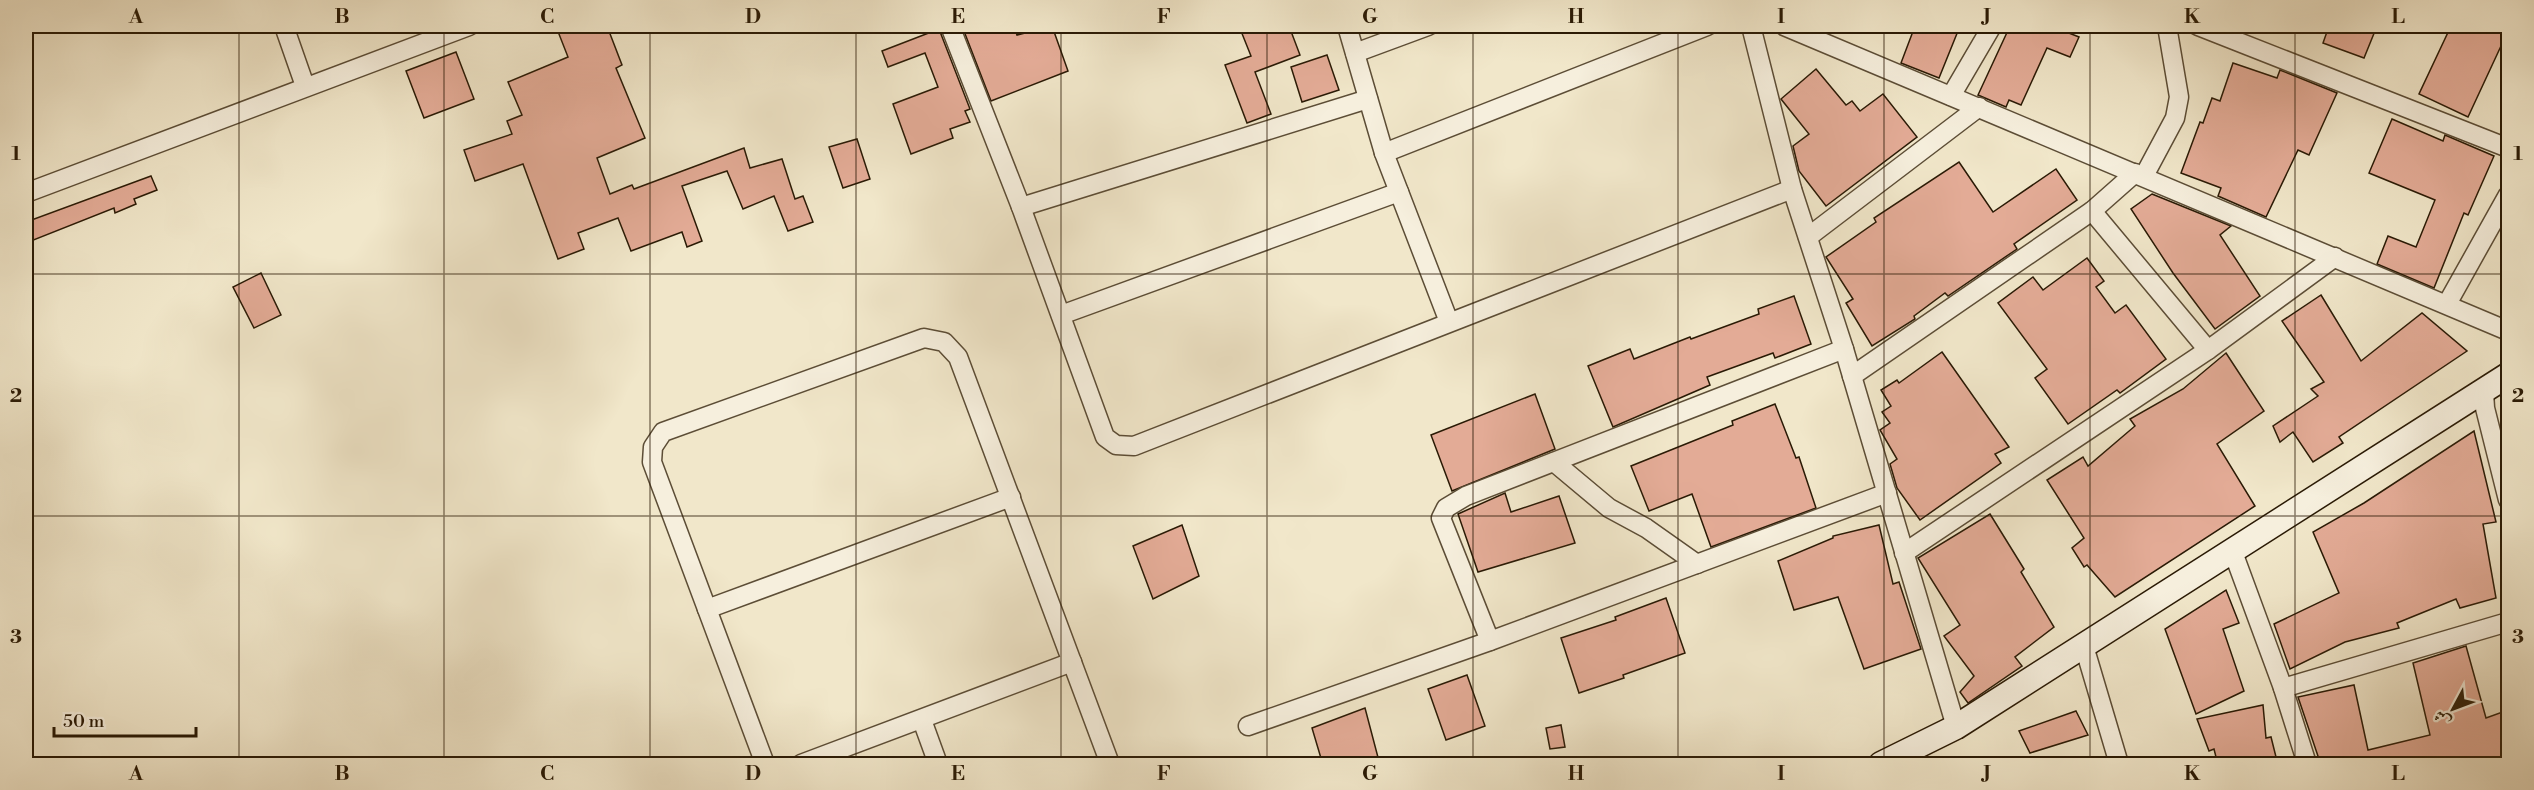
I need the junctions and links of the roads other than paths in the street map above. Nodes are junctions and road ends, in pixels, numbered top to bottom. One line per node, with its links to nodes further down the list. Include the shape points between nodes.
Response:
1 (284, 26): 13 (street)
2 (469, 26): 13 (street)
3 (950, 26): 24 (street)
4 (1347, 26): 12 (street)
5 (1428, 26): 12 (street)
6 (1707, 26): 18 (street)
7 (1751, 26): 20 (street)
8 (1784, 26): 14 (street)
9 (1992, 26): 14 (street)
10 (2167, 26): 19 (street, via 2178,97 2175,118)
11 (2198, 26): 17 (street)
12 (1355, 53): 15 (street)
13 (305, 86): 22 (street)
14 (1952, 96): 16 (street)
15 (1368, 99): 18 (street); 24 (street)
16 (1979, 107): 19 (street); 26 (street)
17 (2508, 148)
18 (1384, 153): 21 (street)
19 (2139, 175): 25 (street); 27 (street)
20 (1792, 189): 26 (street); 30 (street)
21 (1399, 192): 29 (street); 30 (street)
22 (26, 193)
23 (2508, 195): 28 (street)
24 (1021, 207): 29 (street)
25 (2092, 211): 33 (street); 35 (street)
26 (1808, 237): 32 (street)
27 (2335, 257): 28 (street); 33 (street)
28 (2447, 304): 31 (street)
29 (1061, 315): 30 (street, via 1105,437 1116,445 1134,446)
30 (1449, 322)
31 (2508, 331)
32 (1844, 349): 35 (street); 37 (street)
33 (2208, 350): 42 (street)
34 (2508, 375): 36 (street)
35 (1852, 376): 38 (street)
36 (2484, 392): 40 (street); 41 (street)
37 (1554, 462): 43 (street, via 1609,508); 46 (street, via 1466,496 1446,508 1441,518)
38 (1887, 493): 42 (street); 43 (street)
39 (1011, 497): 44 (street); 44 (street, via 958,357 944,342 924,338 663,432 653,447 652,462); 48 (street)
40 (2508, 500)
41 (2233, 552): 47 (street); 49 (street)
42 (1904, 553): 52 (street)
43 (1697, 564): 46 (street)
44 (707, 609): 53 (street)
45 (2508, 622): 49 (street)
46 (1490, 641): 51 (street)
47 (2084, 646): 52 (street); 58 (street)
48 (1072, 662): 50 (street); 56 (street)
49 (2283, 688): 59 (street)
50 (922, 720): 54 (street); 55 (street)
51 (1248, 726)
52 (1956, 727): 57 (street)
53 (765, 765)
54 (801, 765)
55 (938, 765)
56 (1110, 765)
57 (1881, 765)
58 (2119, 765)
59 (2307, 765)

